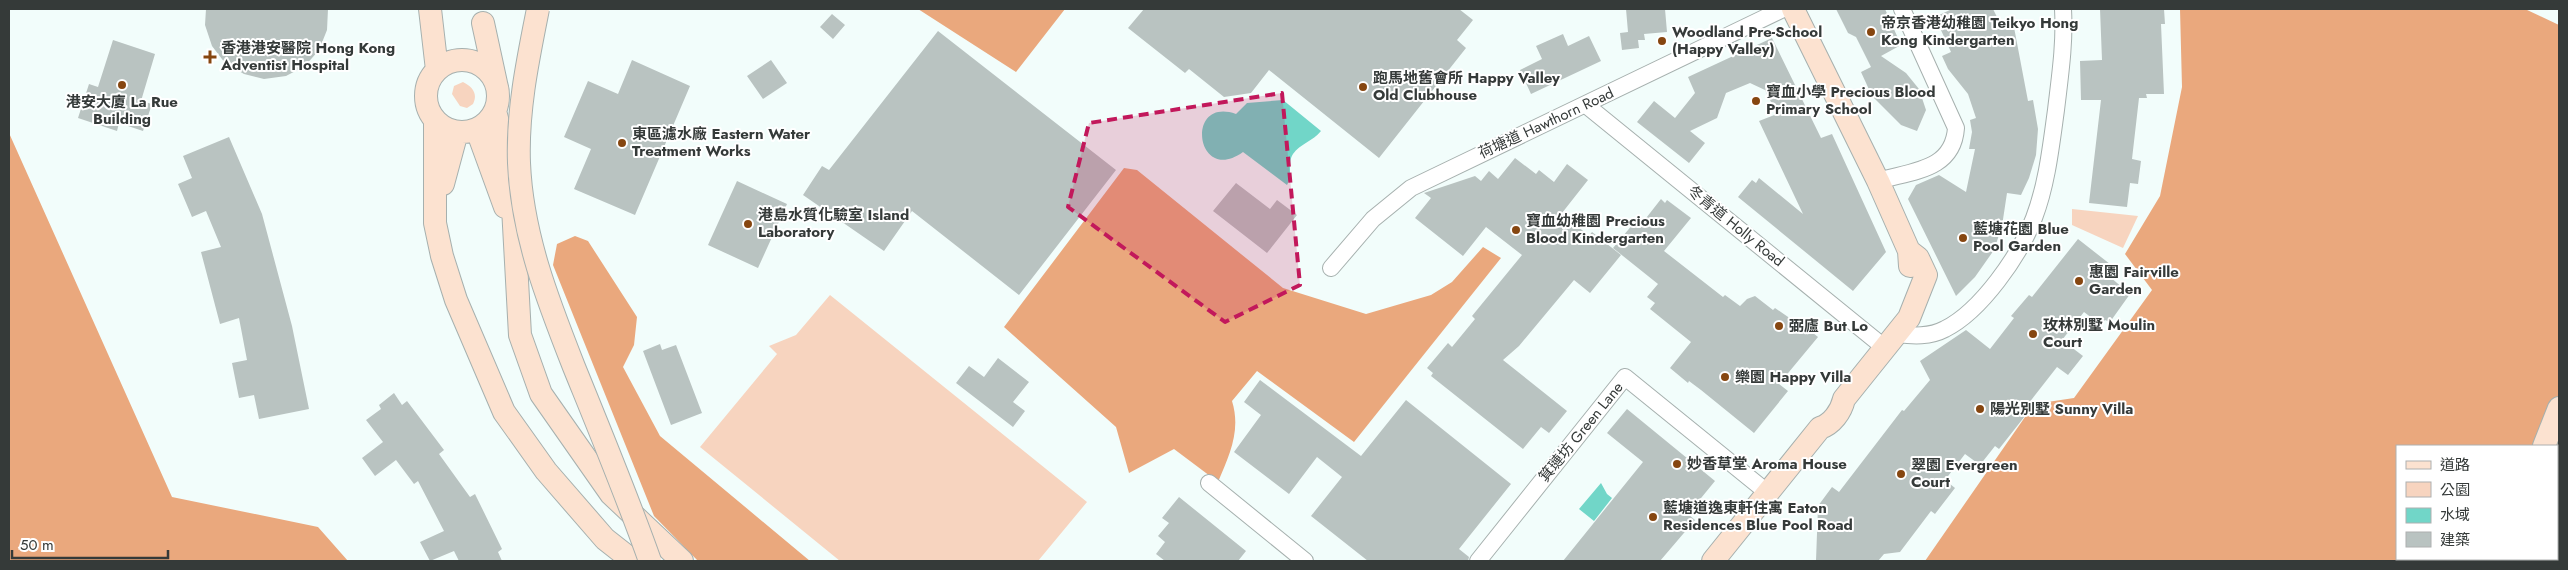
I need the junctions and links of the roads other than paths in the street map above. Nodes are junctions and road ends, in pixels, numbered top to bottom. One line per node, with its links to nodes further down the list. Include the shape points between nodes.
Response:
1 (538, 9): 25 (main road, bridge, via 526,70 520,133 521,192 530,243 546,296)
2 (1782, 9): 9 (street, 荷塘道 Hawthorn Road)
3 (1793, 9): 13 (main road)
4 (1902, 9): 13 (street, via 1956,128 1955,142 1947,155 1932,166)
5 (2063, 9): 17 (street, via 2065,41 2049,165 2034,218 2013,258 1963,316 1945,330)
6 (485, 16): 7 (main road); 8 (main road)
7 (454, 64): 8 (main road, via 487,70); 11 (main road, via 431,77 426,94 429,112)
8 (496, 87): 10 (main road)
9 (1586, 105): 16 (street, 荷塘道 Hawthorn Road, via 1411,188 1372,219); 17 (street, 冬青道 Holly Road)
10 (495, 111): 12 (main road, via 484,125); 15 (main road, via 510,171)
11 (435, 120): 12 (main road, via 449,130); 14 (main road)
12 (467, 131): 14 (main road); 15 (main road, via 500,189)
13 (1878, 182): 17 (main road, via 1909,252 1918,258 1926,275 1909,318)
14 (435, 223): 22 (main road, via 456,300 504,412 546,471)
15 (513, 234): 26 (main road, via 520,335 541,394 611,494)
16 (1331, 268)
17 (1891, 341): 21 (main road, via 1844,399 1828,426 1820,428 1804,463)
18 (2559, 408): 19 (main road)
19 (2544, 445)
20 (1209, 484): 27 (street)
21 (1768, 493): 28 (street, 箕璉坊 Green Lane, via 1625,377); 29 (main road)
22 (605, 539): 23 (main road); 24 (main road)
23 (616, 561)
24 (633, 561)
25 (650, 561)
26 (682, 561)
27 (1305, 561)
28 (1478, 561)
29 (1713, 561)

